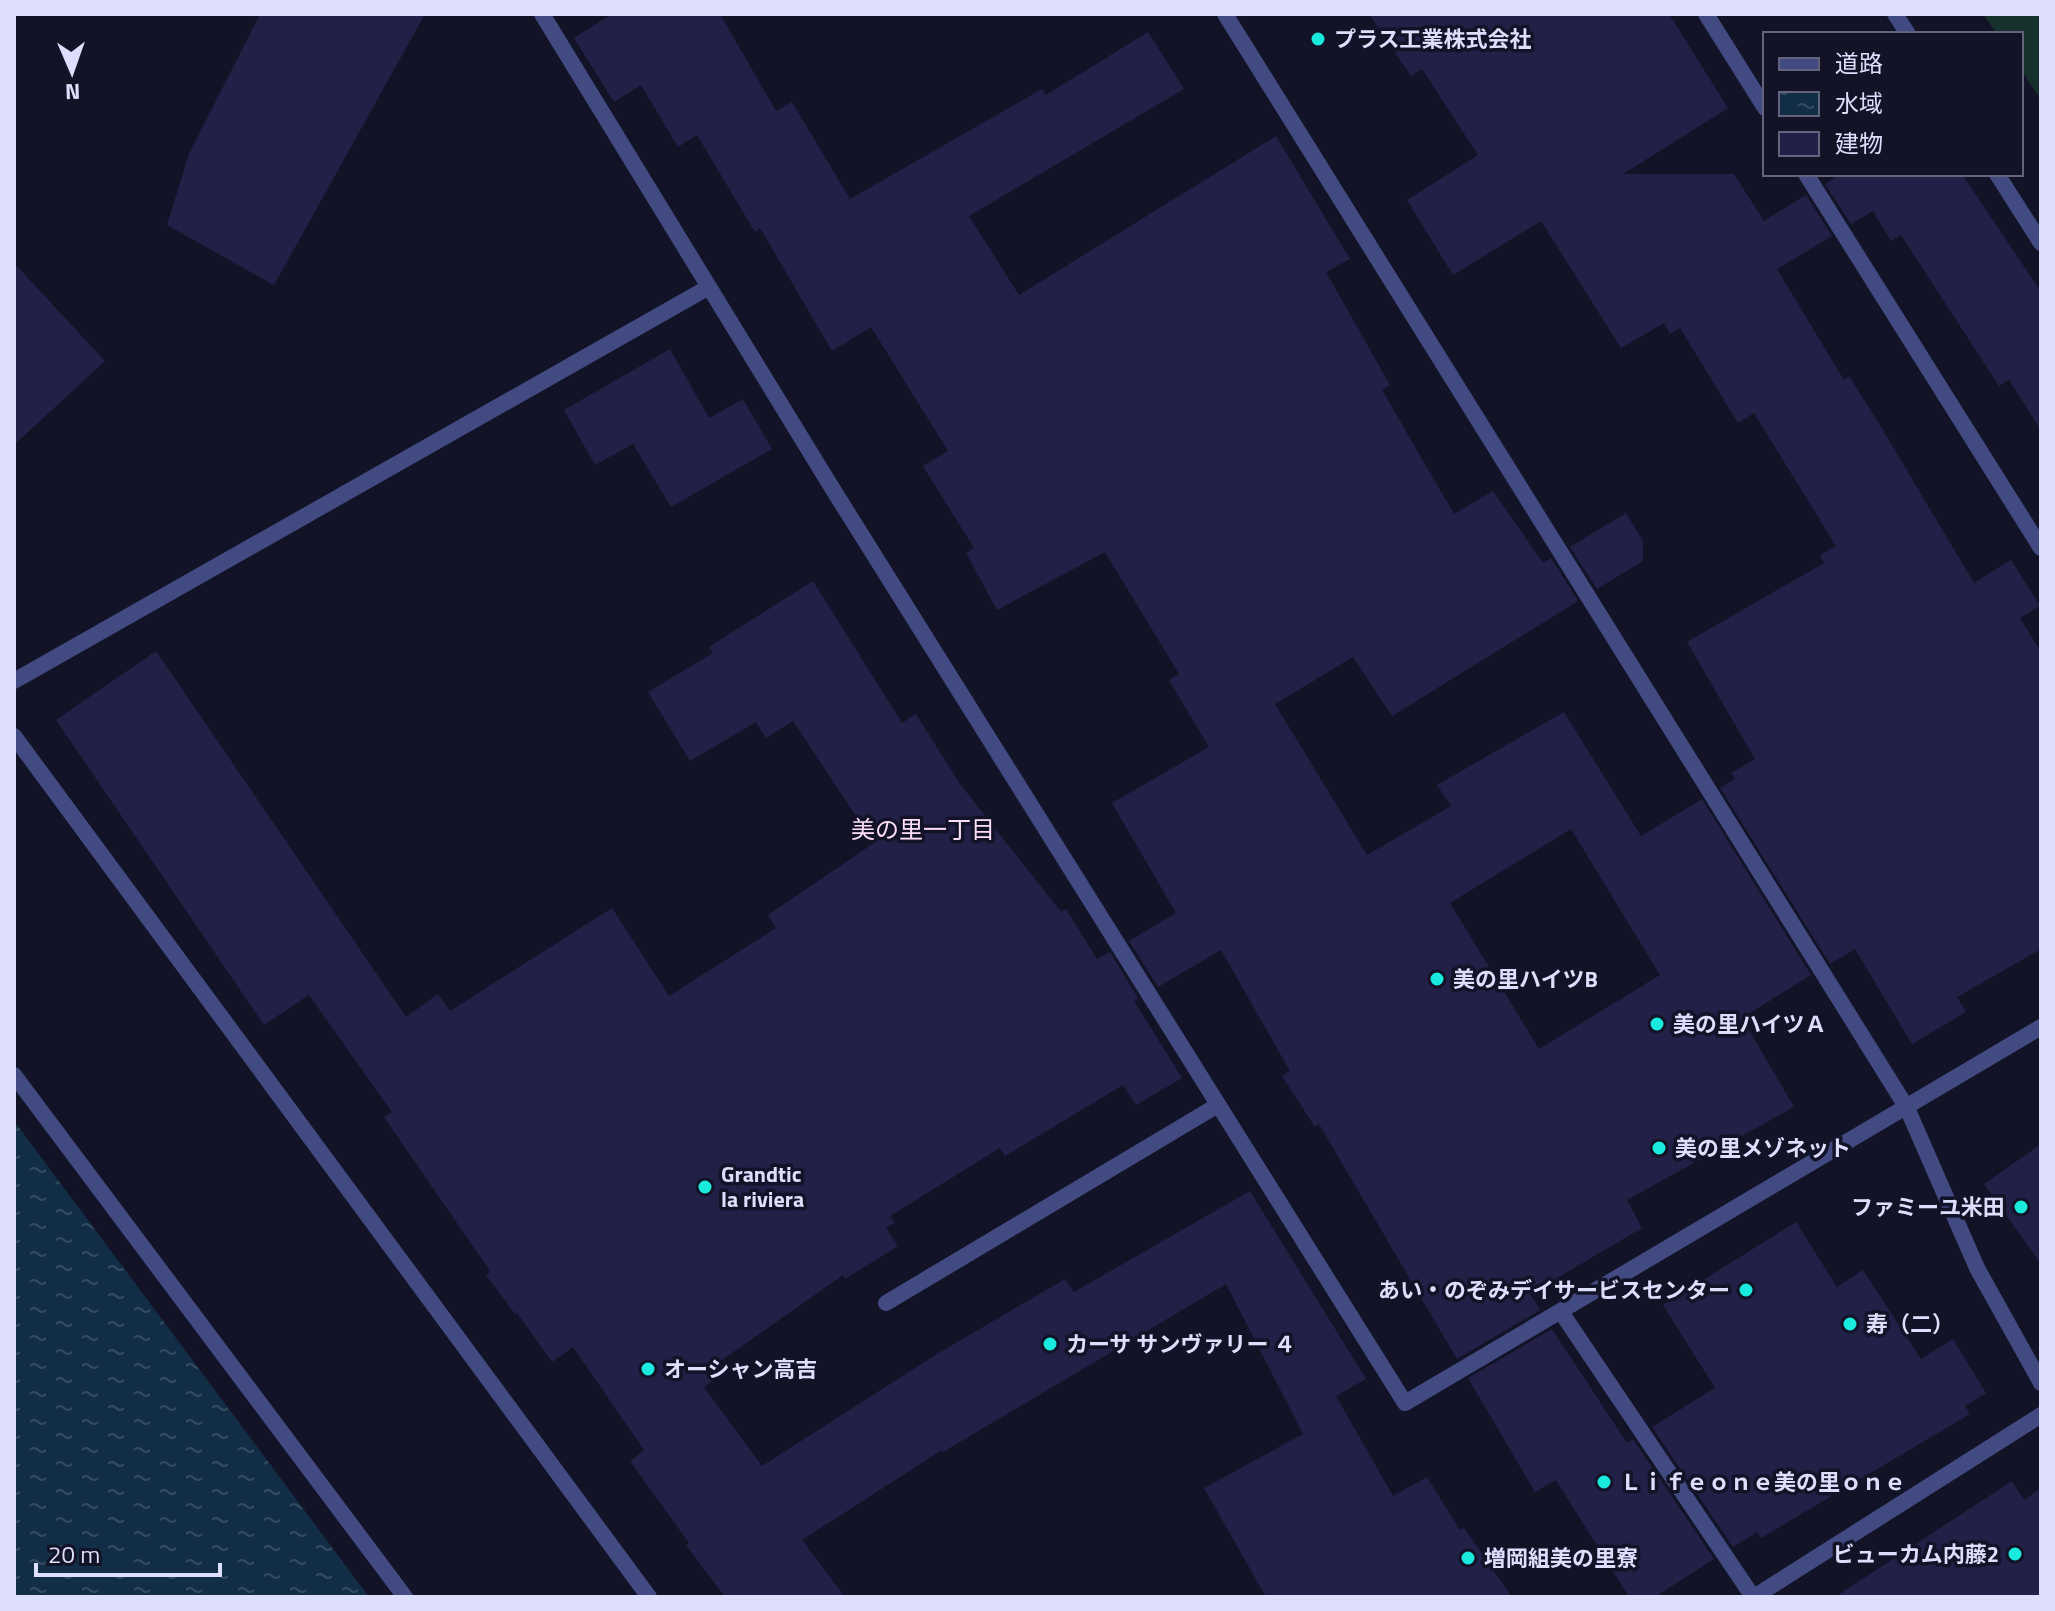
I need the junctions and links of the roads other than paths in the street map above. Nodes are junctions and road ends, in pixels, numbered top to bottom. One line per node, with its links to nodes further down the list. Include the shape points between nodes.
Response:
1 (542, 14): 10 (street)
2 (1225, 14): 17 (street)
3 (1706, 14): 6 (street)
4 (1895, 14): 5 (street)
5 (1907, 32)
6 (1763, 105)
7 (1807, 176): 11 (street)
8 (1998, 176): 9 (street)
9 (2041, 243)
10 (709, 287): 12 (street); 16 (street)
11 (2041, 548)
12 (14, 681)
13 (14, 736): 23 (street)
14 (2041, 1027): 17 (street)
15 (14, 1075): 22 (street)
16 (1218, 1105): 18 (street); 19 (street, via 1405,1403)
17 (1907, 1108): 19 (street); 20 (street, via 1977,1268)
18 (886, 1303)
19 (1561, 1312): 24 (street)
20 (2041, 1383)
21 (2041, 1415): 24 (street)
22 (405, 1597)
23 (649, 1597)
24 (1753, 1597)

